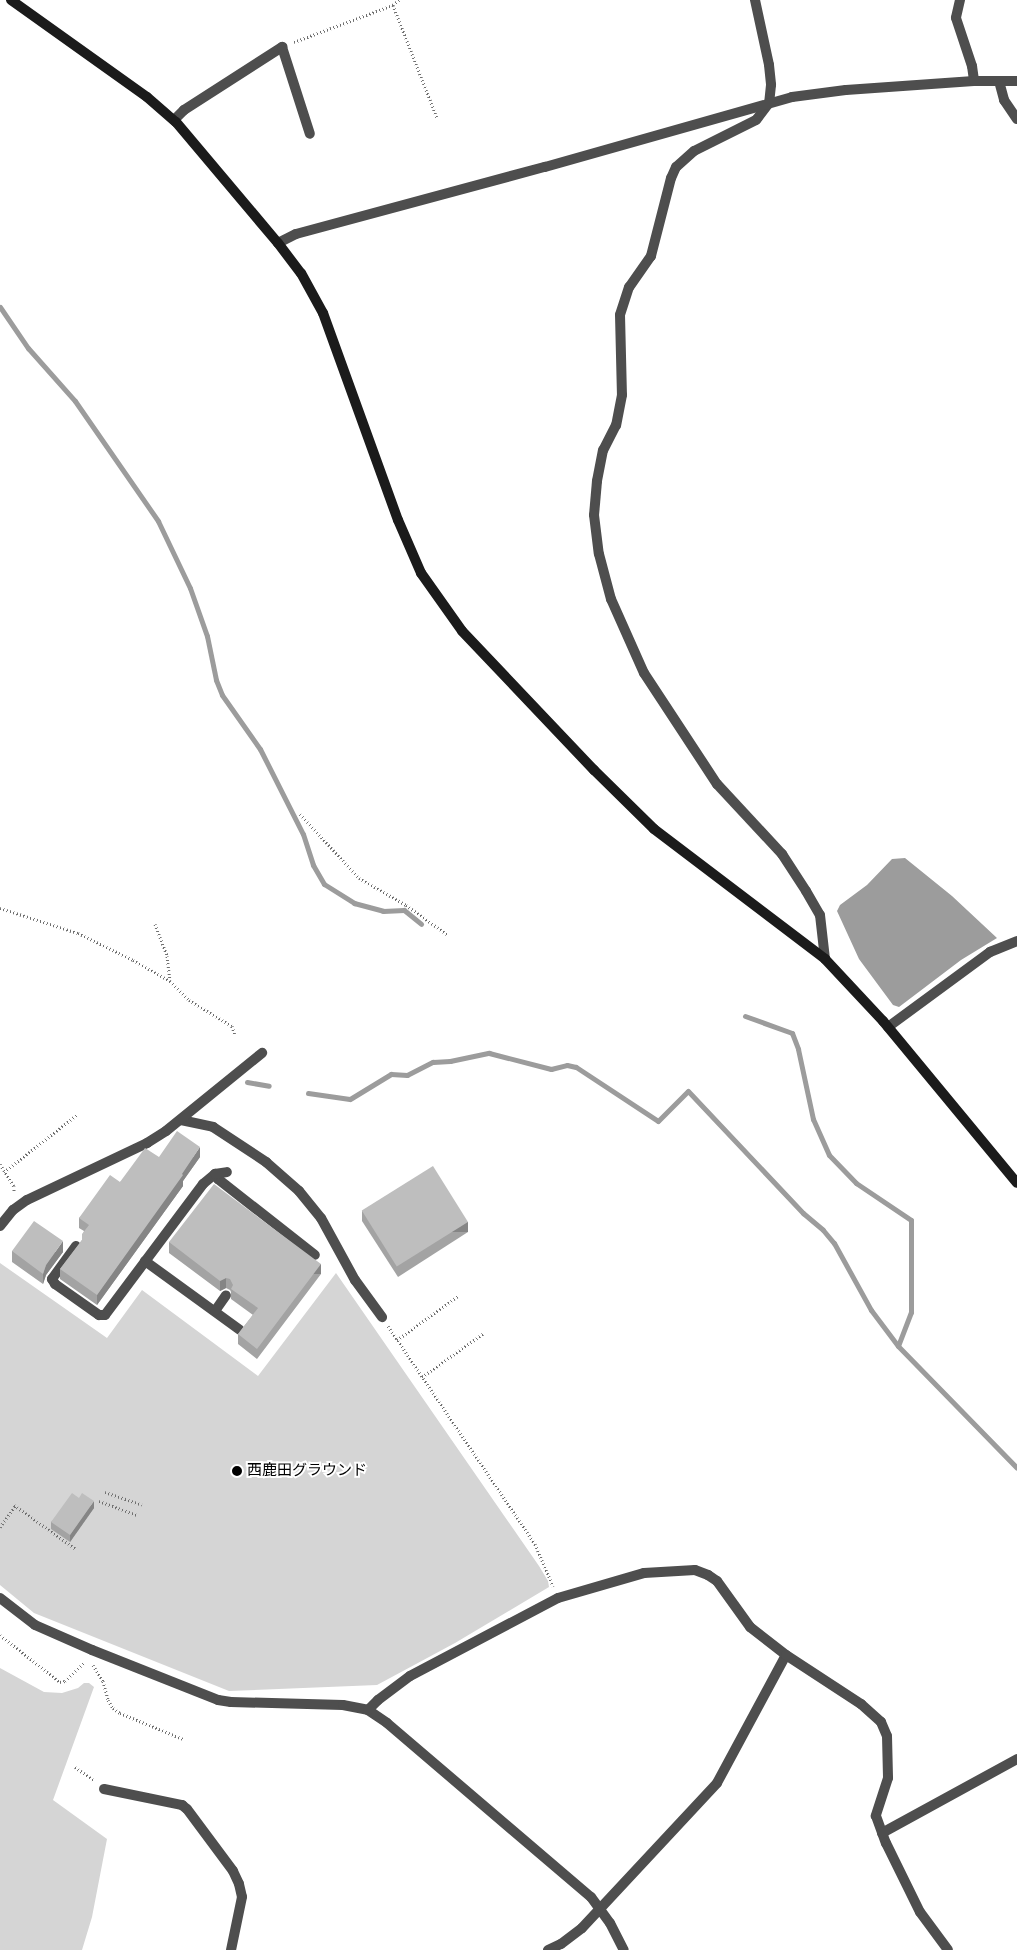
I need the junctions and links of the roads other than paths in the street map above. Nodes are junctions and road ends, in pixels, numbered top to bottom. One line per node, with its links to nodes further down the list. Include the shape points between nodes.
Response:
1 (11, 0): 9 (street, via 147,97)
2 (755, 0): 7 (street, via 769,65)
3 (960, 0): 4 (street, via 956,18)
4 (974, 81): 5 (street); 7 (street, via 846,90)
5 (999, 81): 6 (street); 8 (street, via 1004,100)
6 (1017, 81)
7 (769, 103): 11 (street, via 296,234); 13 (street, via 756,120 694,151 676,168 671,178 651,256 629,287 620,314 622,396 616,425 603,450 596,481 594,515 599,554 611,599 644,673 717,784 782,854 806,891 820,915)
8 (1017, 119)
9 (174, 120): 10 (street, via 184,110 282,47); 11 (street)
10 (310, 134)
11 (278, 243): 13 (street, via 323,312 398,520 421,573 462,631 654,829)
12 (1017, 941): 14 (street, via 990,952)
13 (825, 959): 14 (street)
14 (888, 1027): 19 (street)
15 (262, 1053): 16 (street)
16 (181, 1120): 20 (street, via 146,1143 33,1197 13,1210); 26 (street, via 213,1127 266,1162 299,1191 321,1218 355,1280)
17 (226, 1172): 18 (street)
18 (215, 1174): 22 (street); 23 (street, via 203,1184)
19 (1017, 1183)
20 (0, 1226)
21 (76, 1246): 23 (street, via 52,1279 99,1315 105,1315)
22 (315, 1255)
23 (146, 1261): 25 (street)
24 (226, 1295): 25 (street)
25 (215, 1311): 27 (street)
26 (382, 1318)
27 (240, 1330)
28 (0, 1598): 30 (street, via 35,1625 218,1700 343,1705)
29 (786, 1655): 30 (street, via 750,1627 717,1581 695,1570 644,1573 558,1598 410,1676); 33 (street, via 861,1704 881,1722 887,1736 888,1778 876,1816); 34 (street, via 717,1783)
30 (368, 1710): 34 (street, via 591,1897)
31 (1017, 1759): 33 (street)
32 (104, 1789): 35 (street, via 182,1805 187,1809 239,1884 242,1897)
33 (882, 1833): 38 (street, via 920,1912)
34 (601, 1910): 36 (street, via 571,1937); 37 (street)
35 (231, 1950)
36 (548, 1950)
37 (624, 1950)
38 (948, 1950)

